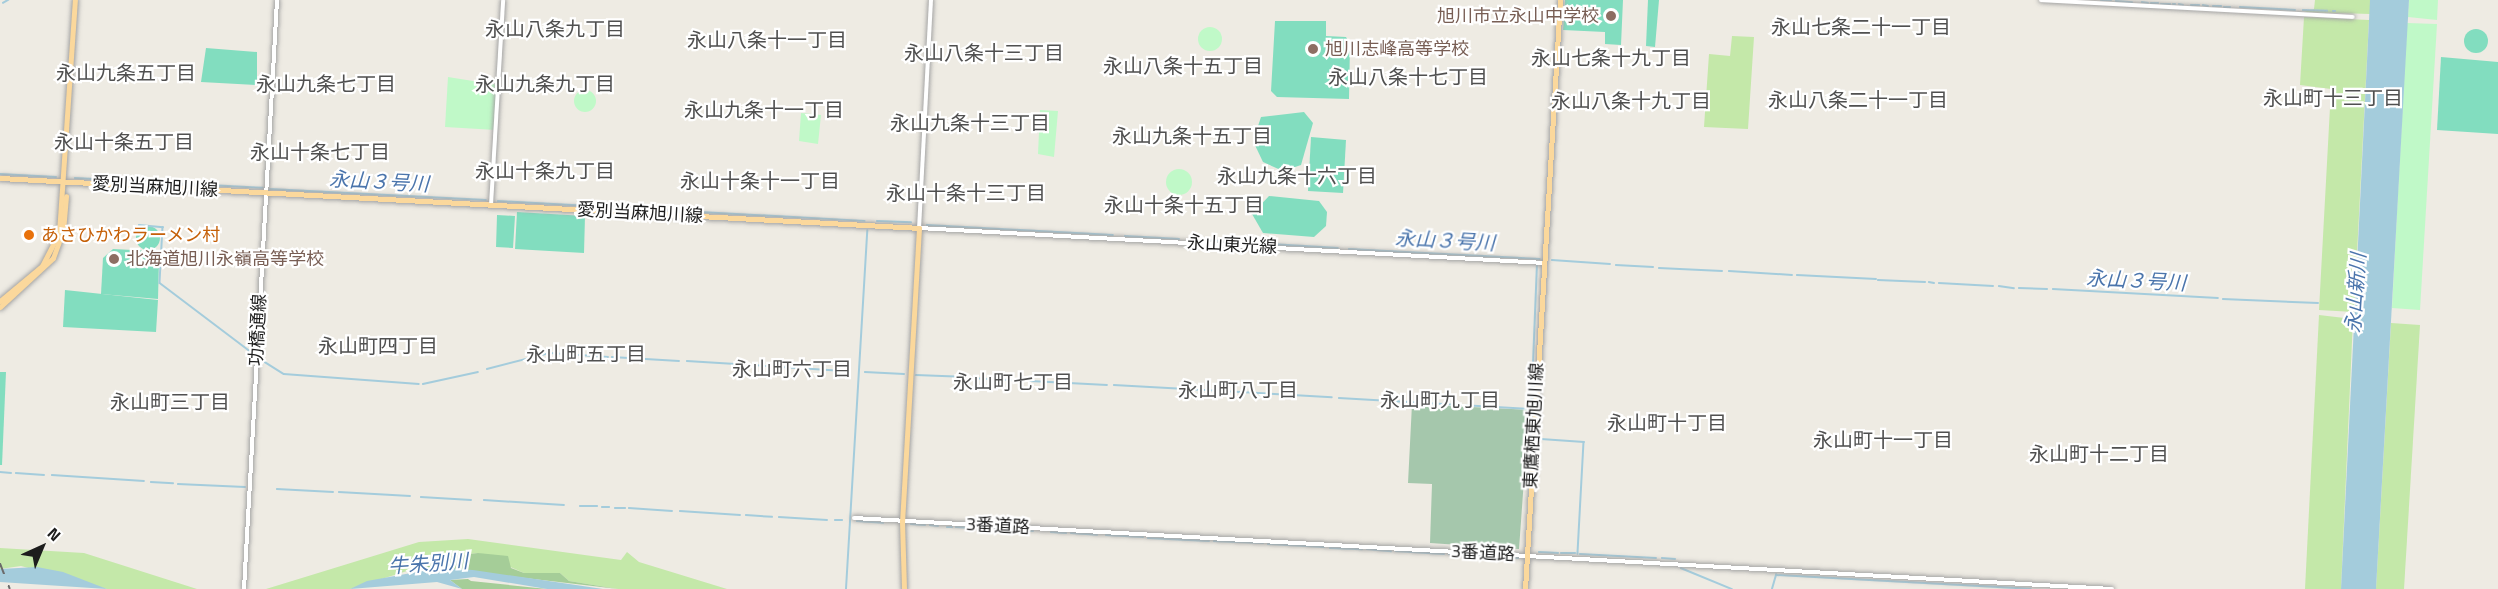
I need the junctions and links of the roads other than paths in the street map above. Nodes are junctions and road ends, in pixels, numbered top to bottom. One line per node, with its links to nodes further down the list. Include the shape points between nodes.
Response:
1 (75, 0): 9 (main road)
2 (277, 0): 10 (street, 功橋通線)
3 (503, 0): 11 (street)
4 (931, 0): 12 (street)
5 (1560, 0): 13 (main road, 東鷹栖東旭川線)
6 (2041, 0): 7 (street)
7 (2353, 17)
8 (0, 178): 9 (main road, 愛別当麻旭川線)
9 (65, 183): 10 (main road, 愛別当麻旭川線); 14 (main road, via 52,250 32,277)
10 (266, 192): 11 (main road, 愛別当麻旭川線); 18 (street, 功橋通線)
11 (491, 205): 12 (main road, 愛別当麻旭川線)
12 (918, 228): 13 (street, 永山東光線); 16 (main road)
13 (1545, 263): 17 (main road, 東鷹栖東旭川線)
14 (1, 304)
15 (854, 518): 16 (street, 3番道路)
16 (902, 521): 17 (street, 3番道路); 19 (main road)
17 (1528, 556): 20 (main road, 東鷹栖東旭川線); 21 (street, 3番道路)
18 (244, 589)
19 (903, 589)
20 (1527, 589)
21 (2112, 589)

